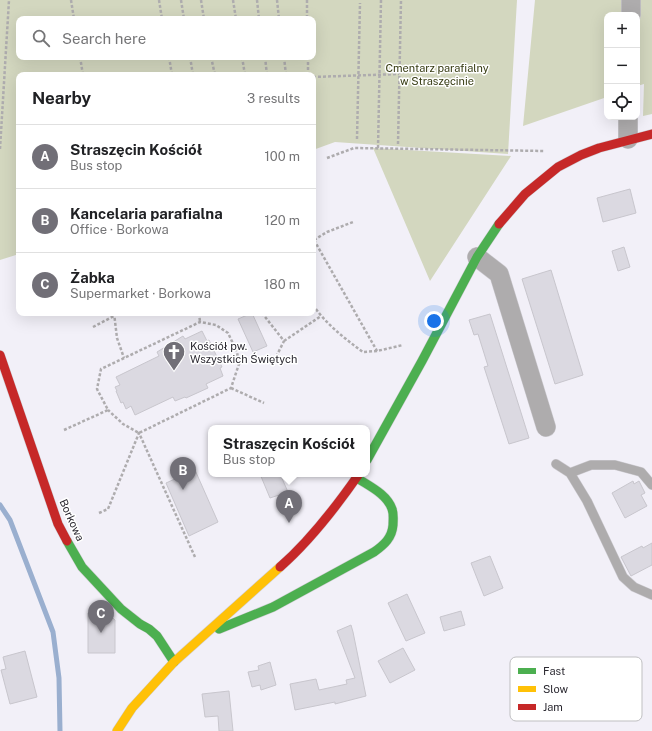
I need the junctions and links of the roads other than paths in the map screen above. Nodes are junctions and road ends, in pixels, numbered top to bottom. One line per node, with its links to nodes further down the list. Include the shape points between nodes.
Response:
1 (631, 0): 2 (street)
2 (631, 12)
3 (628, 120): 5 (street)
4 (652, 134): 5 (street)
5 (628, 140): 6 (street, via 587,152 558,167 525,194 499,224)
6 (477, 258): 8 (street, via 499,274); 9 (street)
7 (0, 355): 17 (street, Borkowa, via 39,472 58,524 70,547 82,567 122,609 157,636)
8 (546, 427)
9 (370, 455)
10 (556, 464): 11 (lane)
11 (570, 473): 14 (lane, via 591,465 615,465 641,472); 15 (lane, via 587,501 623,577 634,587)
12 (357, 477): 16 (street, via 306,542)
13 (359, 477): 16 (street, via 380,494 392,509 392,531 384,545 273,607)
14 (652, 485)
15 (652, 596)
16 (207, 633): 17 (street)
17 (174, 662): 18 (street, via 132,708)
18 (117, 731)

